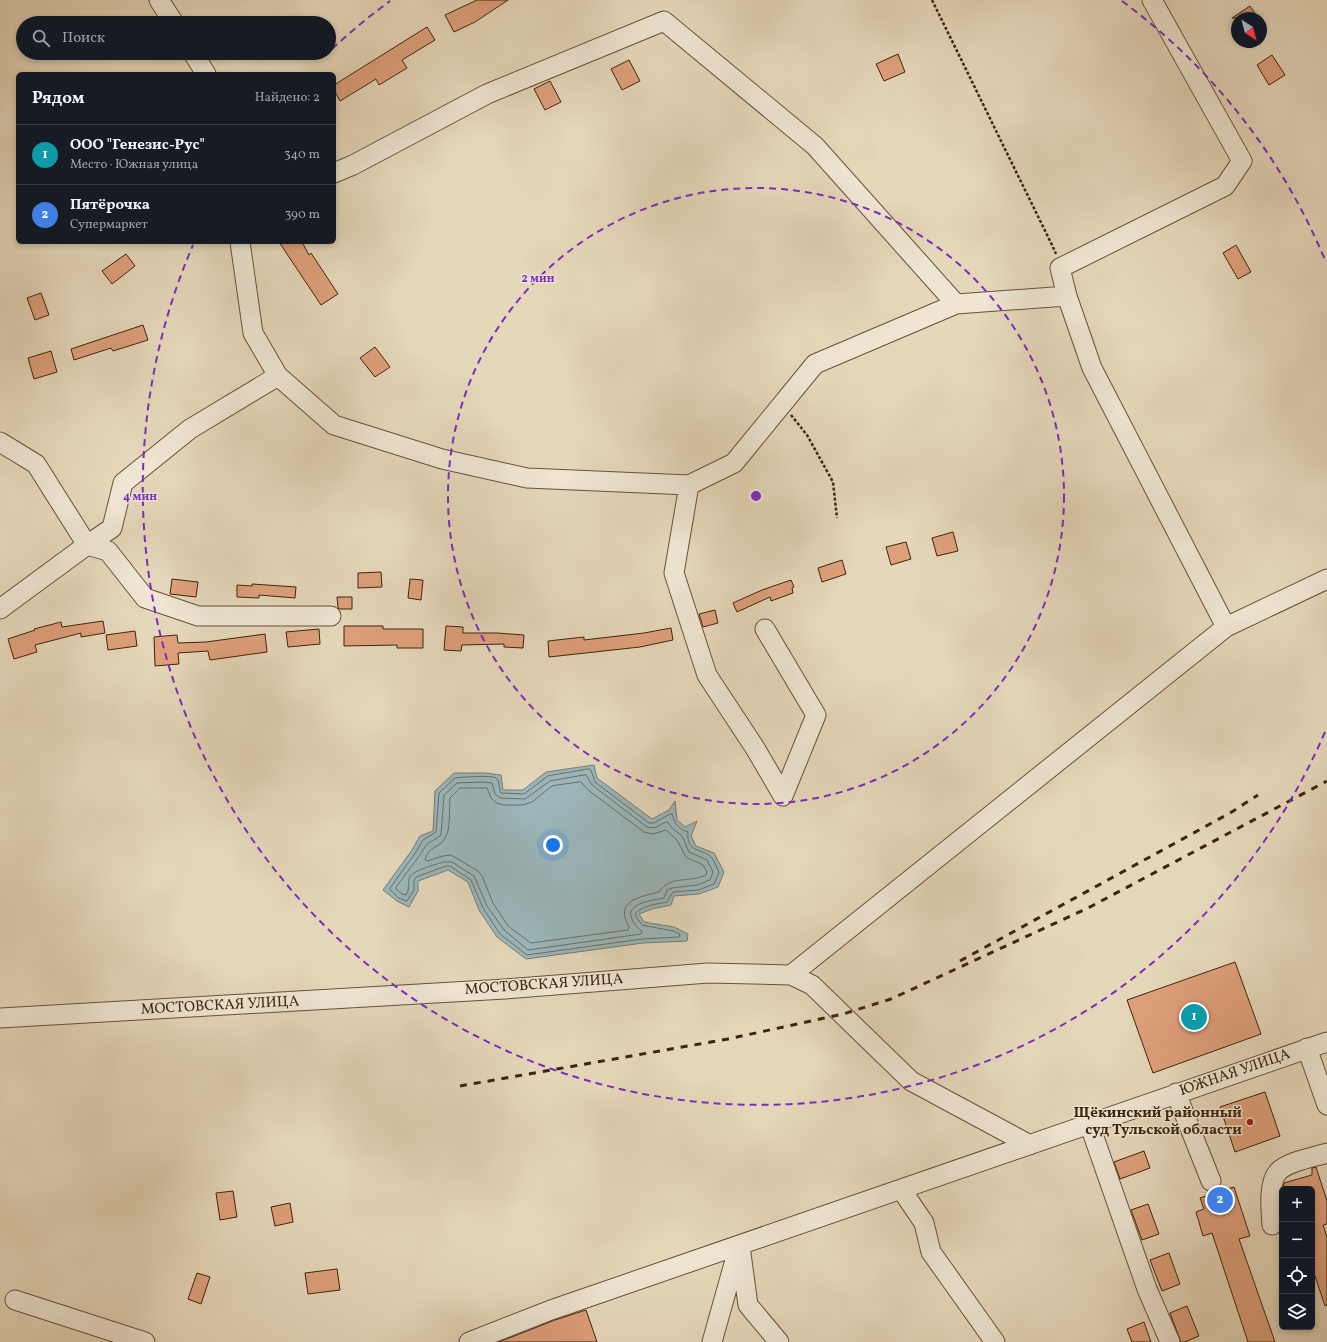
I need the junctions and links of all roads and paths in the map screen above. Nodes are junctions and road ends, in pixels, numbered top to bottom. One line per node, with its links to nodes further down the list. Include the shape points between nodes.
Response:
1 (159, 0): 4 (street)
2 (932, 0): 9 (path, via 1052,244)
3 (1152, 0): 9 (street, via 1242,161 1225,186)
4 (169, 16)
5 (197, 60): 6 (street)
6 (205, 72)
7 (336, 172): 11 (street, via 487,94 664,21 815,146)
8 (240, 244): 12 (street, via 253,333)
9 (1060, 268): 10 (street)
10 (1067, 296): 11 (street); 21 (street, via 1092,368)
11 (956, 304): 13 (street, via 815,364)
12 (278, 376): 15 (street, via 334,425 442,459 527,478); 17 (street, via 190,429 123,483 112,528)
13 (782, 404): 15 (street, via 734,463); 16 (path, via 807,435 832,482)
14 (0, 442): 17 (street, via 36,464)
15 (689, 485): 22 (street, via 674,573 707,675 783,796 816,716)
16 (837, 518)
17 (87, 545): 19 (street); 20 (street, via 108,551 146,598 198,616)
18 (1327, 579): 21 (street)
19 (0, 610)
20 (331, 616)
21 (1226, 627): 23 (street)
22 (764, 629)
23 (791, 975): 24 (street, МОСТОВСКАЯ УЛИЦА, via 708,973 505,989); 30 (street, МОСТОВСКАЯ УЛИЦА, via 812,985 910,1081)
24 (0, 1018)
25 (1327, 1042): 26 (street, ЮЖНАЯ УЛИЦА)
26 (1307, 1048): 27 (street, ЮЖНАЯ УЛИЦА); 28 (street)
27 (1176, 1093): 29 (street, ЮЖНАЯ УЛИЦА); 32 (street)
28 (1327, 1105)
29 (1089, 1123): 30 (street, ЮЖНАЯ УЛИЦА); 42 (street, via 1147,1289)
30 (1030, 1145): 33 (street, ЮЖНАЯ УЛИЦА)
31 (1327, 1153): 34 (street, via 1285,1167 1278,1172 1271,1191)
32 (1211, 1181)
33 (901, 1189): 35 (street, ЮЖНАЯ УЛИЦА); 41 (street, via 924,1223 930,1252)
34 (1272, 1224)
35 (740, 1246): 38 (street, ЮЖНАЯ УЛИЦА, via 551,1310); 39 (street); 40 (street, via 748,1305)
36 (16, 1300): 37 (street)
37 (146, 1342)
38 (469, 1342)
39 (712, 1342)
40 (779, 1342)
41 (995, 1342)
42 (1170, 1342)

